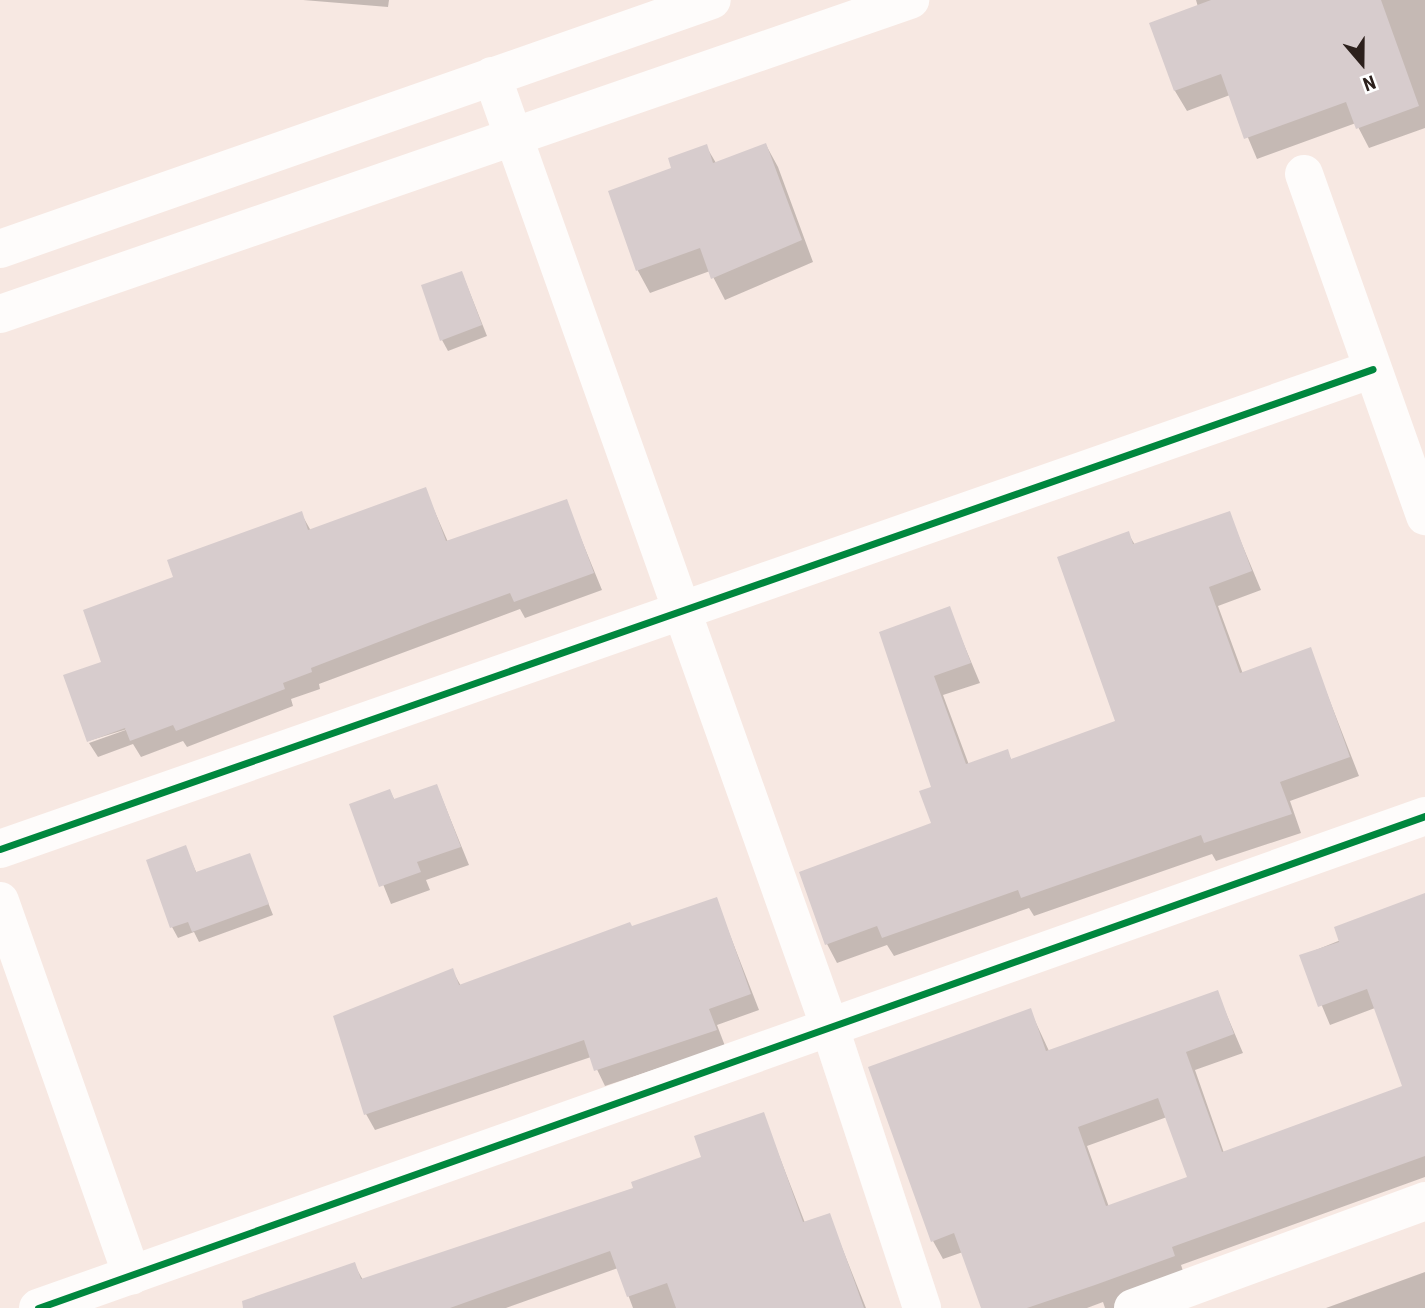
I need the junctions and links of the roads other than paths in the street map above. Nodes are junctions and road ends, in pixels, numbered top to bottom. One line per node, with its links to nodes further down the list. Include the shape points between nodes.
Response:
1 (712, 0): 3 (street)
2 (910, 0): 4 (street)
3 (492, 76): 4 (street); 6 (street)
4 (512, 135): 7 (street); 10 (street)
5 (1304, 174): 8 (street)
6 (0, 249)
7 (0, 314)
8 (1373, 369): 9 (street); 10 (street)
9 (1425, 516)
10 (682, 611): 12 (street); 14 (street)
11 (1425, 816): 14 (street)
12 (0, 849)
13 (0, 901): 16 (street)
14 (830, 1028): 16 (street); 19 (street)
15 (1425, 1201): 17 (street)
16 (132, 1275): 18 (street)
17 (1208, 1296): 20 (street)
18 (38, 1308)
19 (922, 1308)
20 (1133, 1308)

